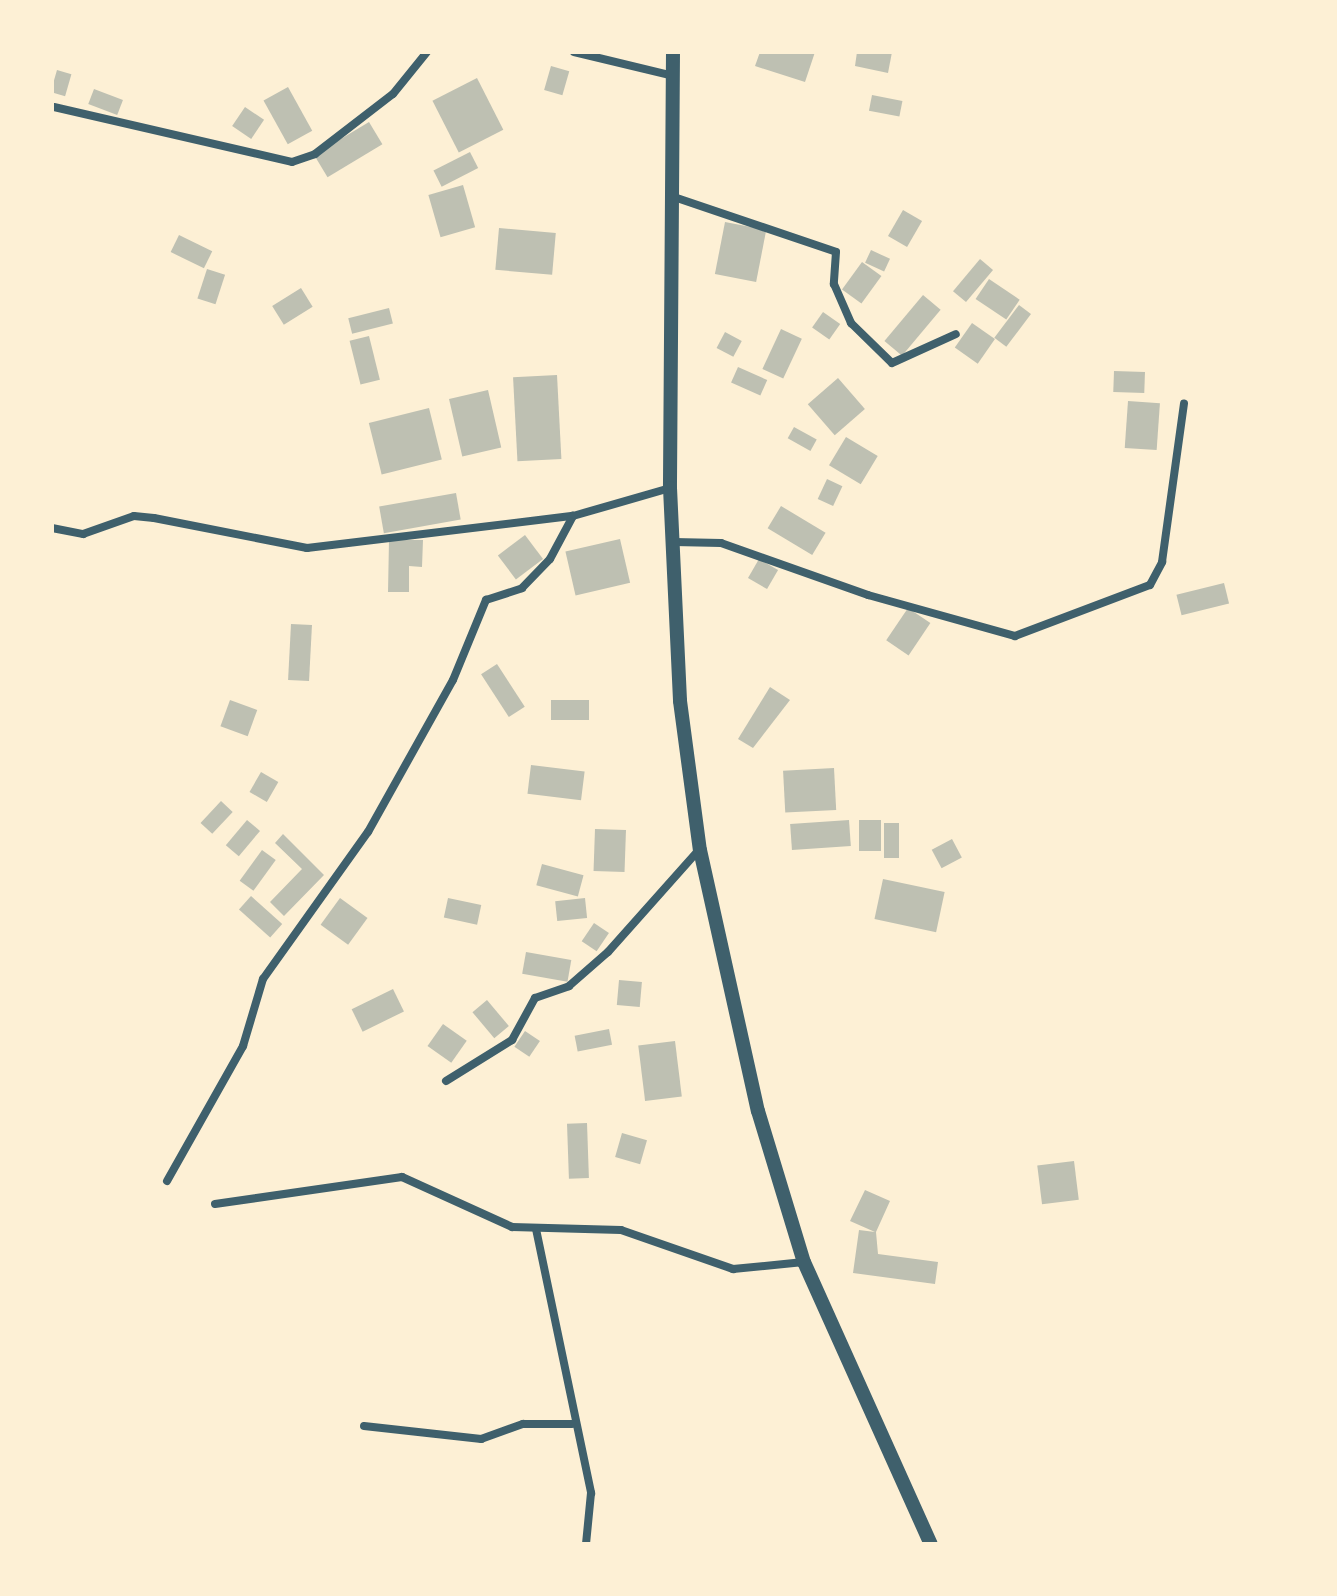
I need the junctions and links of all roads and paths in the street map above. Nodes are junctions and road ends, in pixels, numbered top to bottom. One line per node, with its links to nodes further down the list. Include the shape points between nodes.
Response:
1 (427, 52): 5 (street, via 393,94 315,154 292,162)
2 (574, 52): 4 (street)
3 (673, 52): 4 (street)
4 (673, 76): 6 (street)
5 (54, 107)
6 (670, 196): 7 (street, via 836,252 834,284 851,323 892,363); 9 (street)
7 (956, 334)
8 (1184, 404): 12 (street, via 1162,562 1150,585 1015,636 868,595 721,543)
9 (670, 488): 10 (street); 12 (street)
10 (573, 516): 11 (street, via 307,548 134,516 83,534); 15 (street, via 550,559 522,588 486,600 459,667 368,832 263,979 243,1046)
11 (52, 528)
12 (674, 542): 13 (street, via 680,701)
13 (700, 850): 14 (street, via 608,952 569,986 535,998 512,1040); 18 (street, via 758,1111)
14 (446, 1081)
15 (167, 1181)
16 (215, 1204): 17 (street, via 402,1177 494,1223)
17 (536, 1229): 18 (street, via 633,1232 733,1269); 19 (street)
18 (804, 1262): 22 (street)
19 (572, 1424): 20 (street, via 523,1424 481,1439); 21 (street, via 591,1493)
20 (364, 1426)
21 (586, 1544)
22 (931, 1544)

